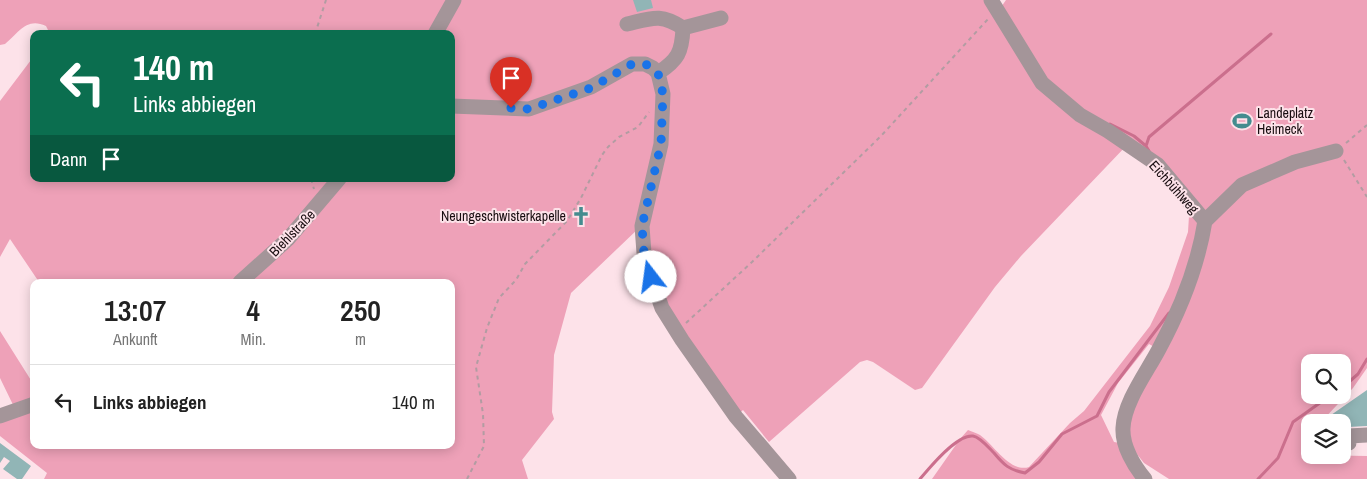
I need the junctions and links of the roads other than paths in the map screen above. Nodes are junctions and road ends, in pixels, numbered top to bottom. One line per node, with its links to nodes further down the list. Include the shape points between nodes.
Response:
1 (454, 0): 6 (street)
2 (997, 3): 11 (street, Eichbühlweg, via 1042,83 1080,115 1158,165)
3 (721, 18): 5 (street)
4 (627, 24): 5 (street, via 654,18 670,19)
5 (683, 28): 7 (street, via 683,45 673,63)
6 (437, 30)
7 (658, 73): 8 (street, via 645,64 632,64 591,88 529,109); 17 (street, via 663,94 661,144 642,226 644,253 651,277 662,308 677,331 736,417)
8 (455, 106)
9 (1336, 151): 11 (street, via 1296,162 1242,185)
10 (336, 182): 12 (street, Biehlstraße, via 288,239)
11 (1205, 221): 18 (street, Eichbühlweg, via 1187,288 1172,325 1123,420 1124,442)
12 (243, 279)
13 (30, 405): 14 (street)
14 (0, 416)
15 (1367, 435): 16 (street)
16 (1351, 436)
17 (789, 479)
18 (1145, 479)

